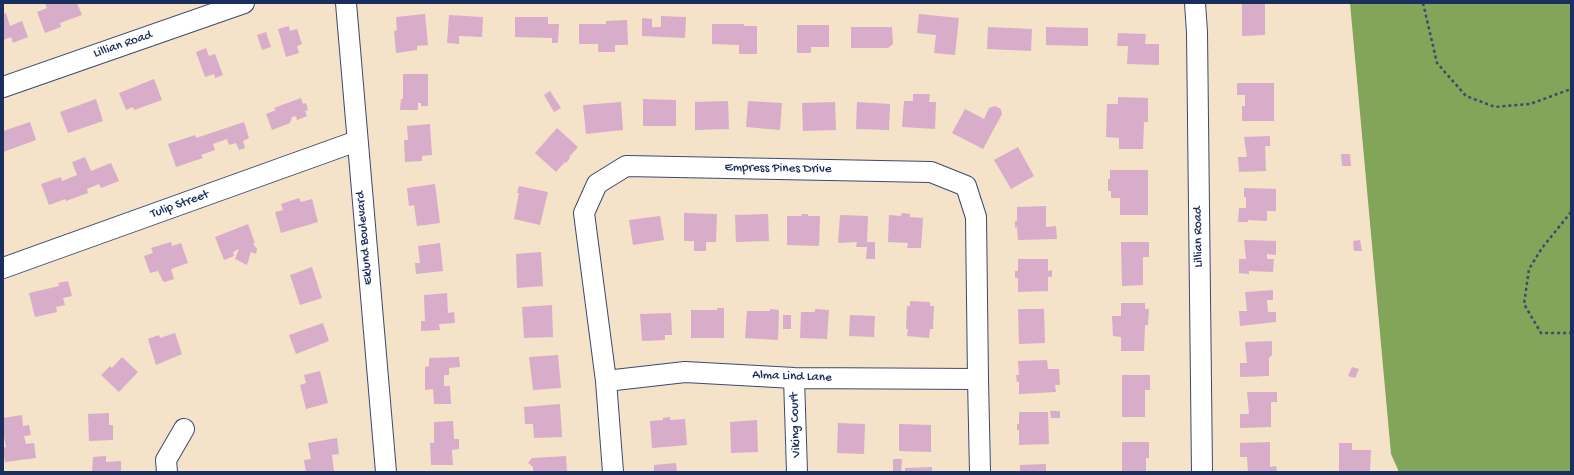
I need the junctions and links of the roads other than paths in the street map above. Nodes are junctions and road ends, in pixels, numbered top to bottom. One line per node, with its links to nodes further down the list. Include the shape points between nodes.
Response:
1 (244, 3): 4 (street, Lillian Road)
2 (346, 3): 5 (street, Eklund Boulevard)
3 (1195, 3): 16 (street, Lillian Road)
4 (3, 87)
5 (357, 141): 6 (street, Tulip Street); 12 (street, Eklund Boulevard)
6 (3, 268)
7 (794, 378): 8 (street, Alma Lind Lane); 9 (street, Alma Lind Lane, via 685,372); 14 (street, Viking Court)
8 (978, 379): 9 (street, Empress Pines Drive, via 976,217 966,186 931,172 626,166 596,184 584,213); 15 (street, Empress Pines Drive)
9 (606, 381): 13 (street, Empress Pines Drive)
10 (184, 429): 11 (street, via 166,460)
11 (167, 472)
12 (386, 472)
13 (613, 472)
14 (797, 472)
15 (980, 472)
16 (1202, 472)

